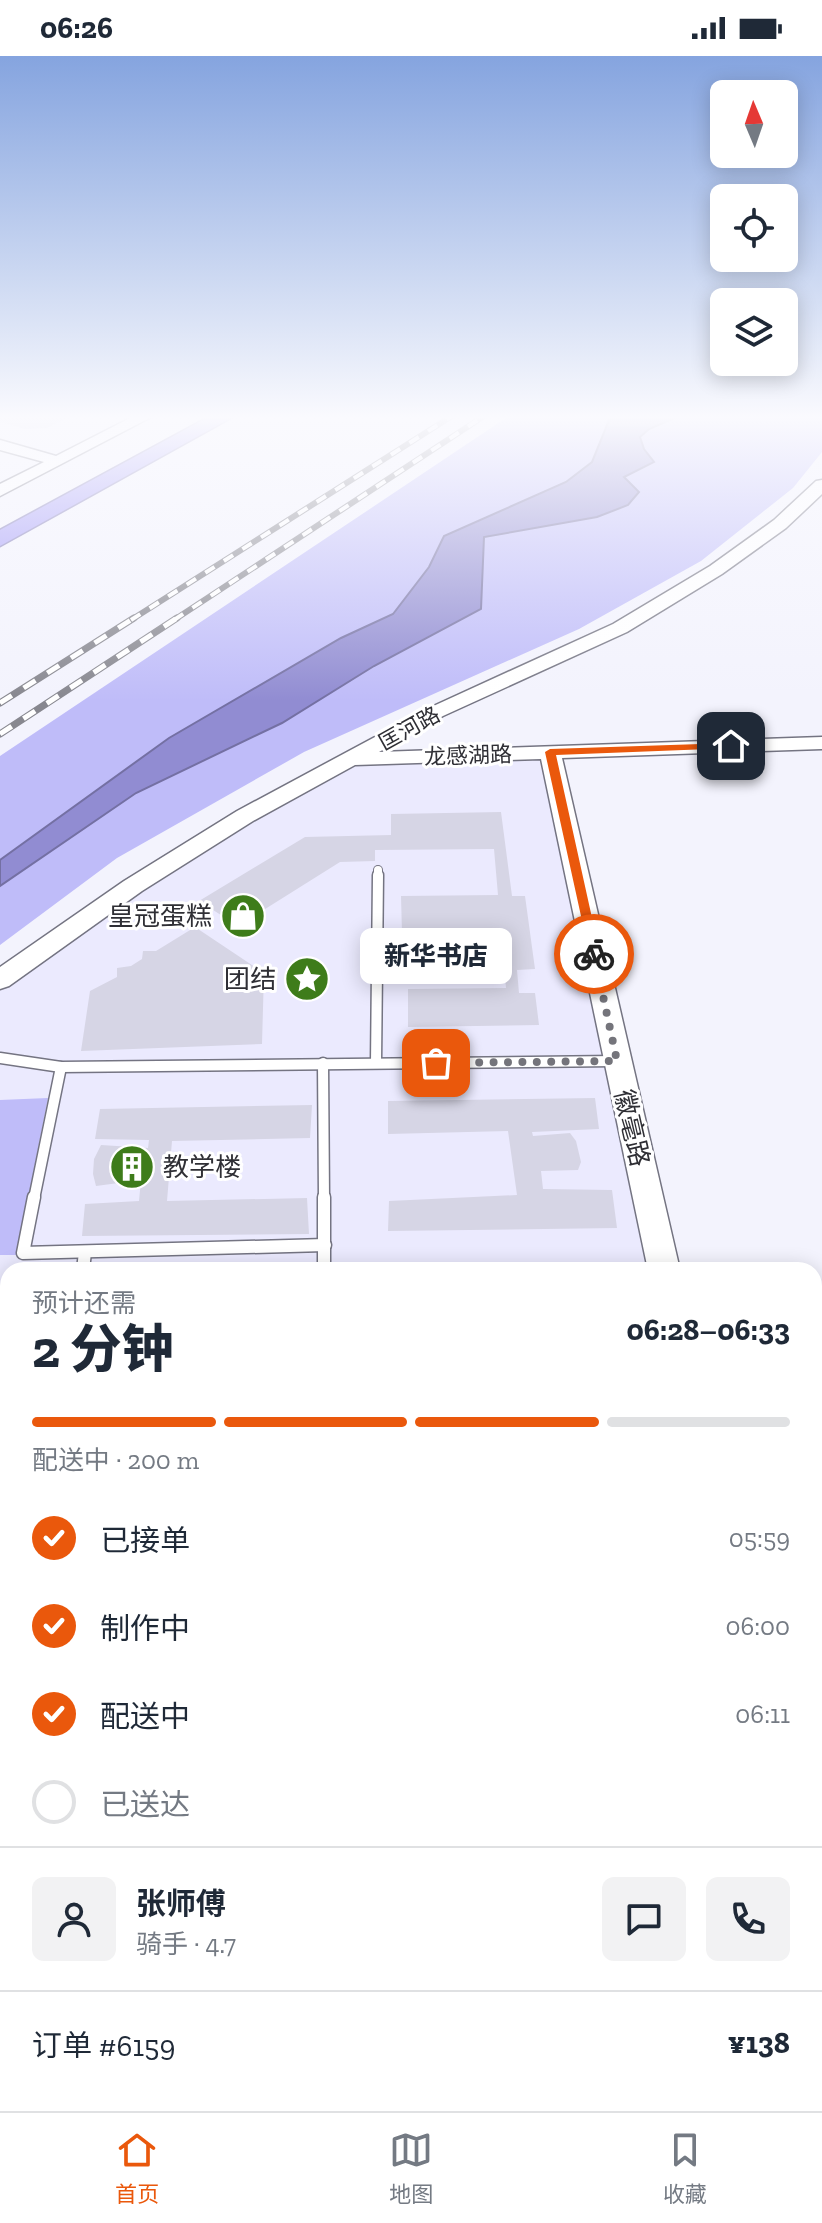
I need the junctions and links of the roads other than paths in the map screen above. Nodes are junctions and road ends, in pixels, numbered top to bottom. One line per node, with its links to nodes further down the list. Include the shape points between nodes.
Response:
1 (53, 510): 3 (highway)
2 (795, 510): 6 (street, 匡河路, via 716,570 620,628 436,712)
3 (0, 539)
4 (822, 743): 5 (street, 龙感湖路)
5 (550, 752): 6 (street, 龙感湖路); 10 (street, 徽毫路)
6 (354, 760): 8 (street, 匡河路, via 245,816 133,886)
7 (378, 870): 12 (lane)
8 (0, 980)
9 (0, 1058): 13 (lane)
10 (617, 1061): 12 (lane); 18 (street, 徽毫路)
11 (323, 1063): 12 (lane); 13 (lane); 14 (lane)
12 (376, 1063)
13 (61, 1067): 15 (lane, via 23,1253)
14 (325, 1245): 15 (lane); 17 (lane)
15 (85, 1252): 16 (lane)
16 (84, 1262)
17 (324, 1262)
18 (662, 1262)

